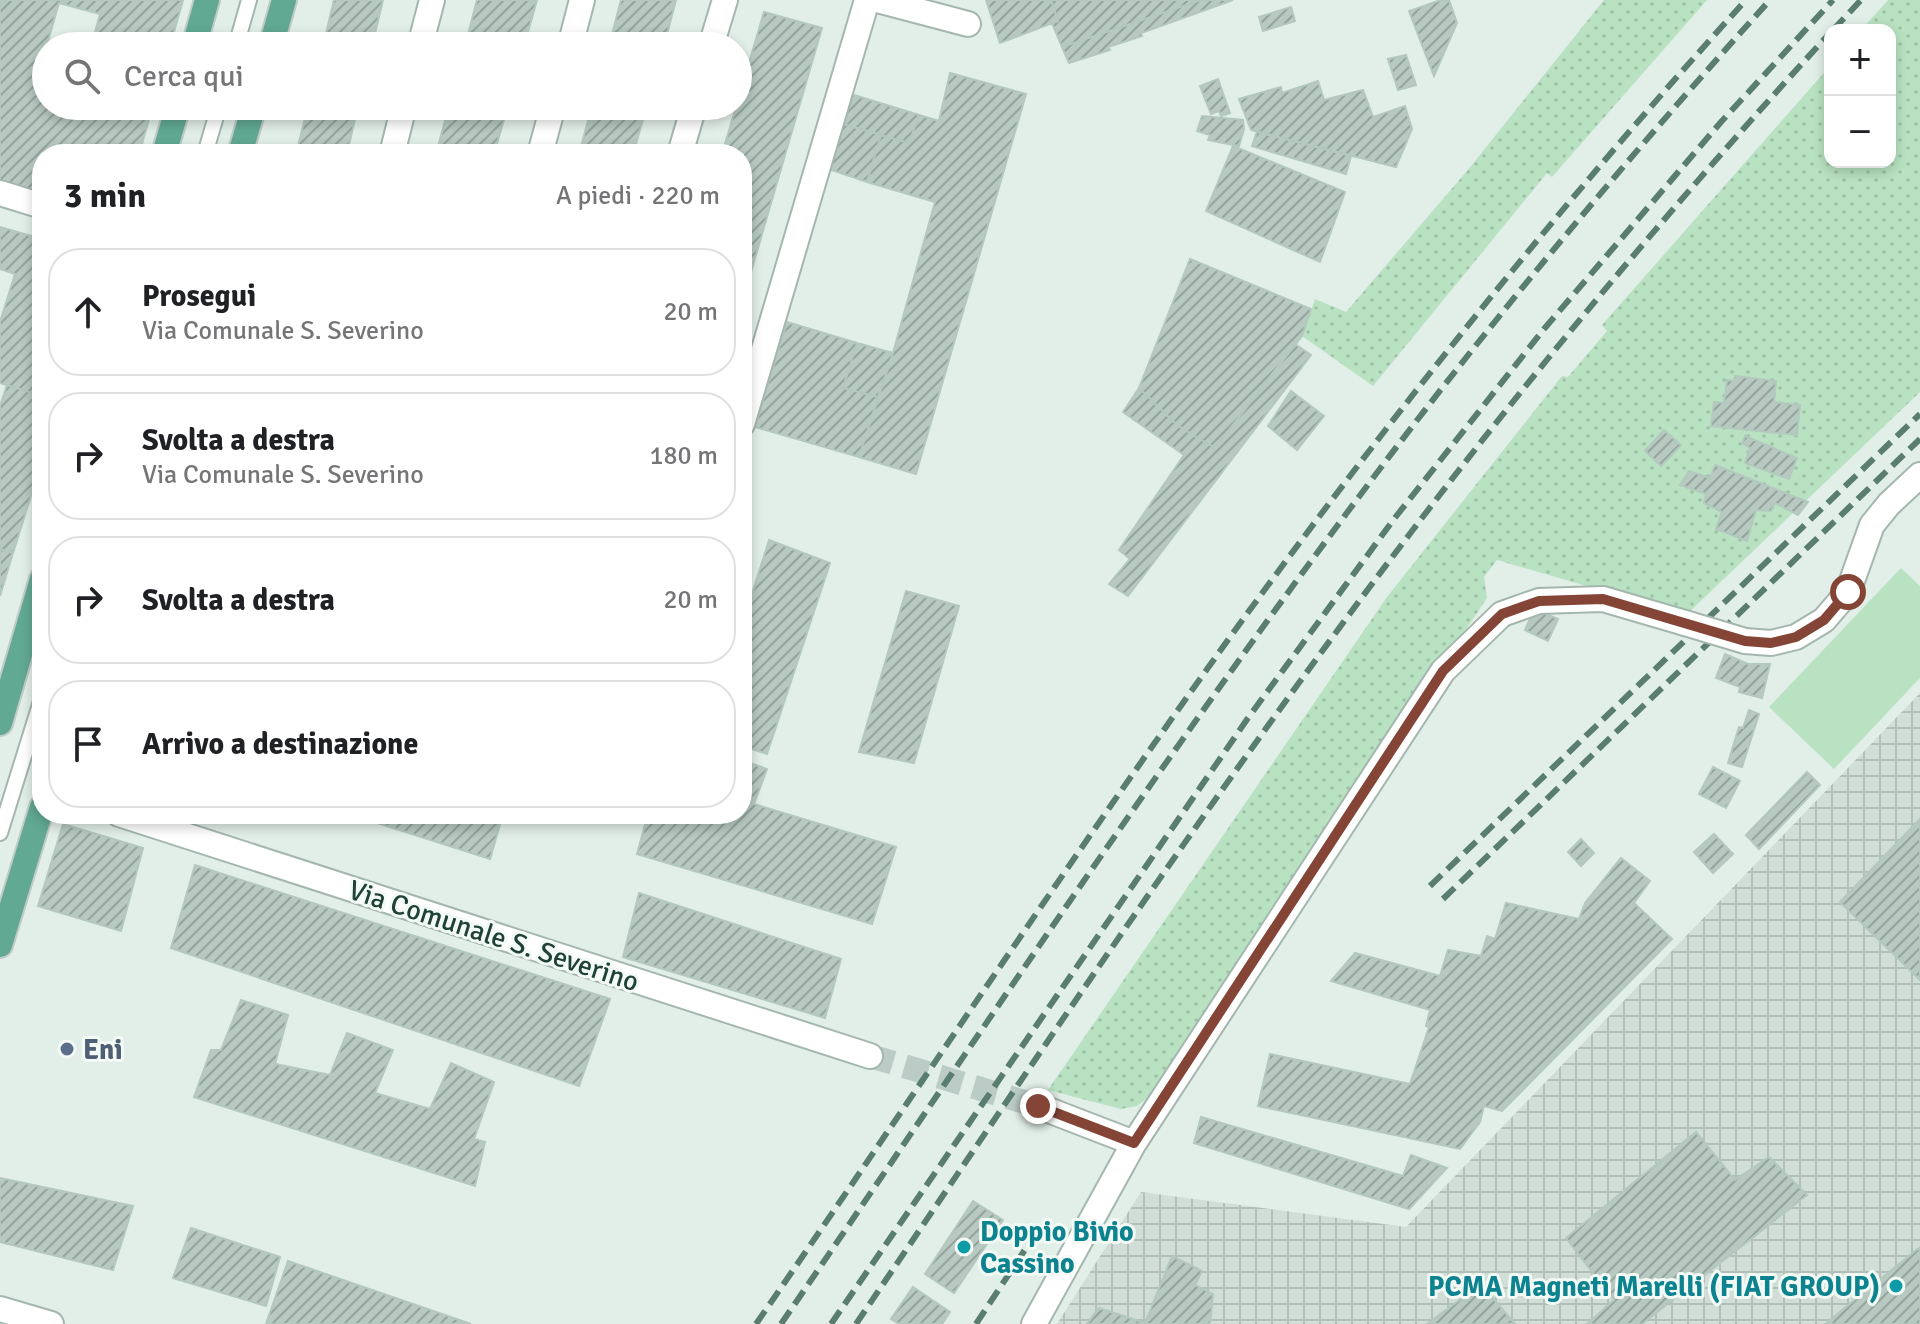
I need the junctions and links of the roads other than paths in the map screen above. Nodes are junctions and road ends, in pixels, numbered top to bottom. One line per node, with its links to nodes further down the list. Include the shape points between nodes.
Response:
1 (207, 0): 10 (main road)
2 (249, 0): 11 (lane)
3 (284, 0): 12 (main road)
4 (432, 0): 13 (street)
5 (582, 0): 14 (street)
6 (725, 0): 15 (street)
7 (867, 0): 30 (street)
8 (877, 0): 9 (street)
9 (968, 24)
10 (198, 32)
11 (240, 32)
12 (275, 32)
13 (424, 32)
14 (574, 32)
15 (715, 32)
16 (174, 120): 22 (main road)
17 (215, 120): 23 (lane)
18 (250, 120): 24 (main road)
19 (400, 120): 25 (street)
20 (549, 120): 26 (street)
21 (690, 120): 27 (street)
22 (167, 144)
23 (208, 144)
24 (243, 144)
25 (394, 144)
26 (543, 144)
27 (683, 144)
28 (0, 193): 29 (street)
29 (32, 203)
30 (752, 390)
31 (1920, 475): 41 (street, bridge, via 1872,525 1848,592 1824,620 1796,637 1771,643 1745,641 1603,599 1539,601 1502,614 1443,671)
32 (32, 613): 33 (main road)
33 (0, 723)
34 (32, 730): 37 (lane)
35 (37, 824): 38 (main road)
36 (150, 824): 39 (street, Via Comunale S. Severino)
37 (0, 833)
38 (0, 945)
39 (870, 1056)
40 (1038, 1106): 41 (street)
41 (1134, 1143): 44 (street)
42 (0, 1309): 43 (street)
43 (51, 1324)
44 (1034, 1324)

